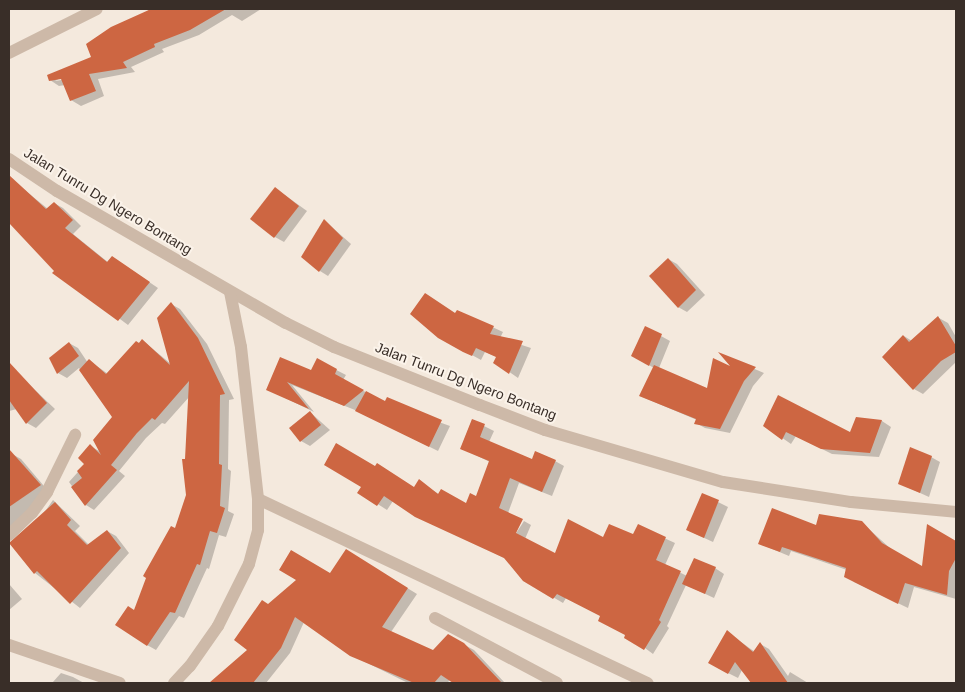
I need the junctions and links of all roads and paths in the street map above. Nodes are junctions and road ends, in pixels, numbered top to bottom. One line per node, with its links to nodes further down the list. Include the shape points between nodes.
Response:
1 (97, 9): 2 (street)
2 (9, 53)
3 (9, 159): 4 (street, Jalan Tunru Dg Ngero Bontang, via 57,191)
4 (230, 292): 6 (street, via 241,347); 7 (street, Jalan Tunru Dg Ngero Bontang, via 334,347 545,430 723,482 826,498)
5 (75, 435): 8 (street, via 47,492)
6 (258, 499): 12 (street, via 258,530 249,564 218,626); 14 (street)
7 (956, 512)
8 (9, 535)
9 (435, 618): 13 (street)
10 (9, 645): 11 (street)
11 (120, 683)
12 (174, 683)
13 (558, 683)
14 (648, 683)

